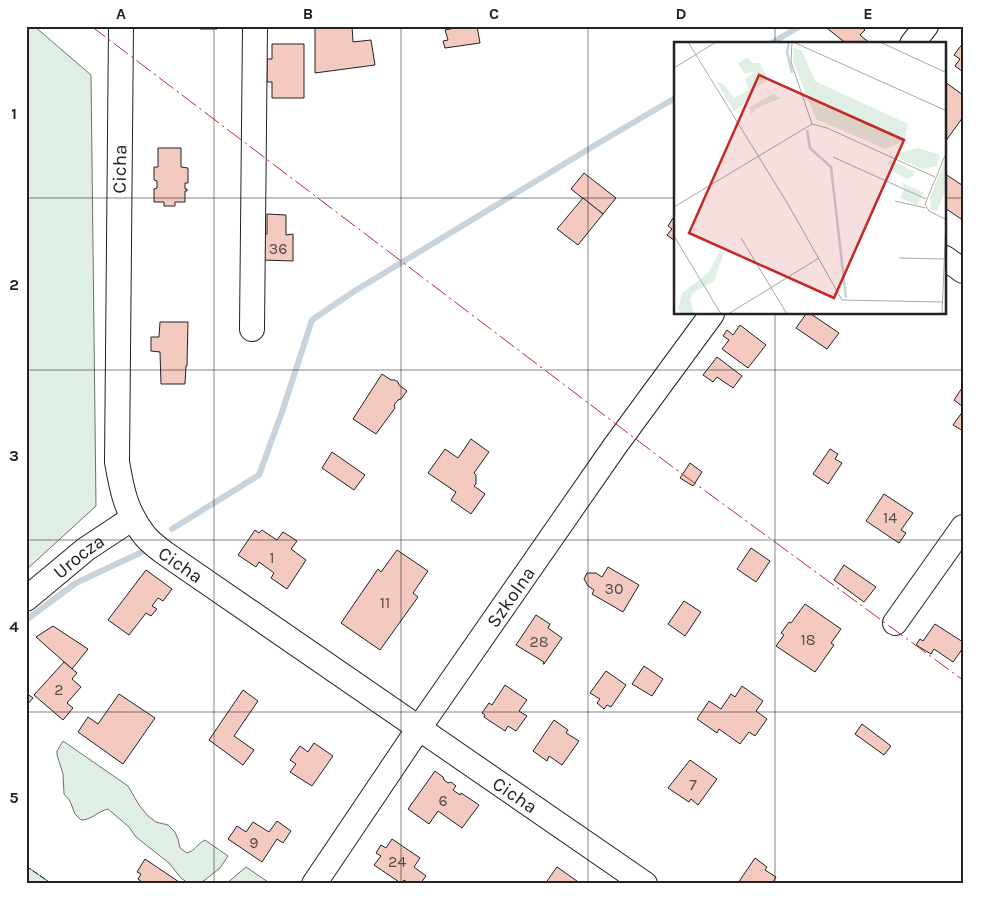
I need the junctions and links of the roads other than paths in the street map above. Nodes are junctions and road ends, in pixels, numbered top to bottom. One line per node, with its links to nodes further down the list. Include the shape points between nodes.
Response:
1 (121, 26): 9 (street, Cicha, via 117,462 122,490)
2 (254, 26): 8 (street)
3 (926, 26): 4 (street)
4 (914, 42)
5 (946, 259): 6 (street)
6 (963, 270)
7 (711, 315): 13 (street, Szkolna)
8 (252, 329)
9 (133, 518): 11 (street, Urocza, via 86,549); 13 (street, Cicha, via 146,537 166,554)
10 (963, 527): 12 (street)
11 (26, 599)
12 (895, 623)
13 (419, 728): 14 (street, Szkolna); 15 (street, Cicha)
14 (314, 884)
15 (645, 884)

